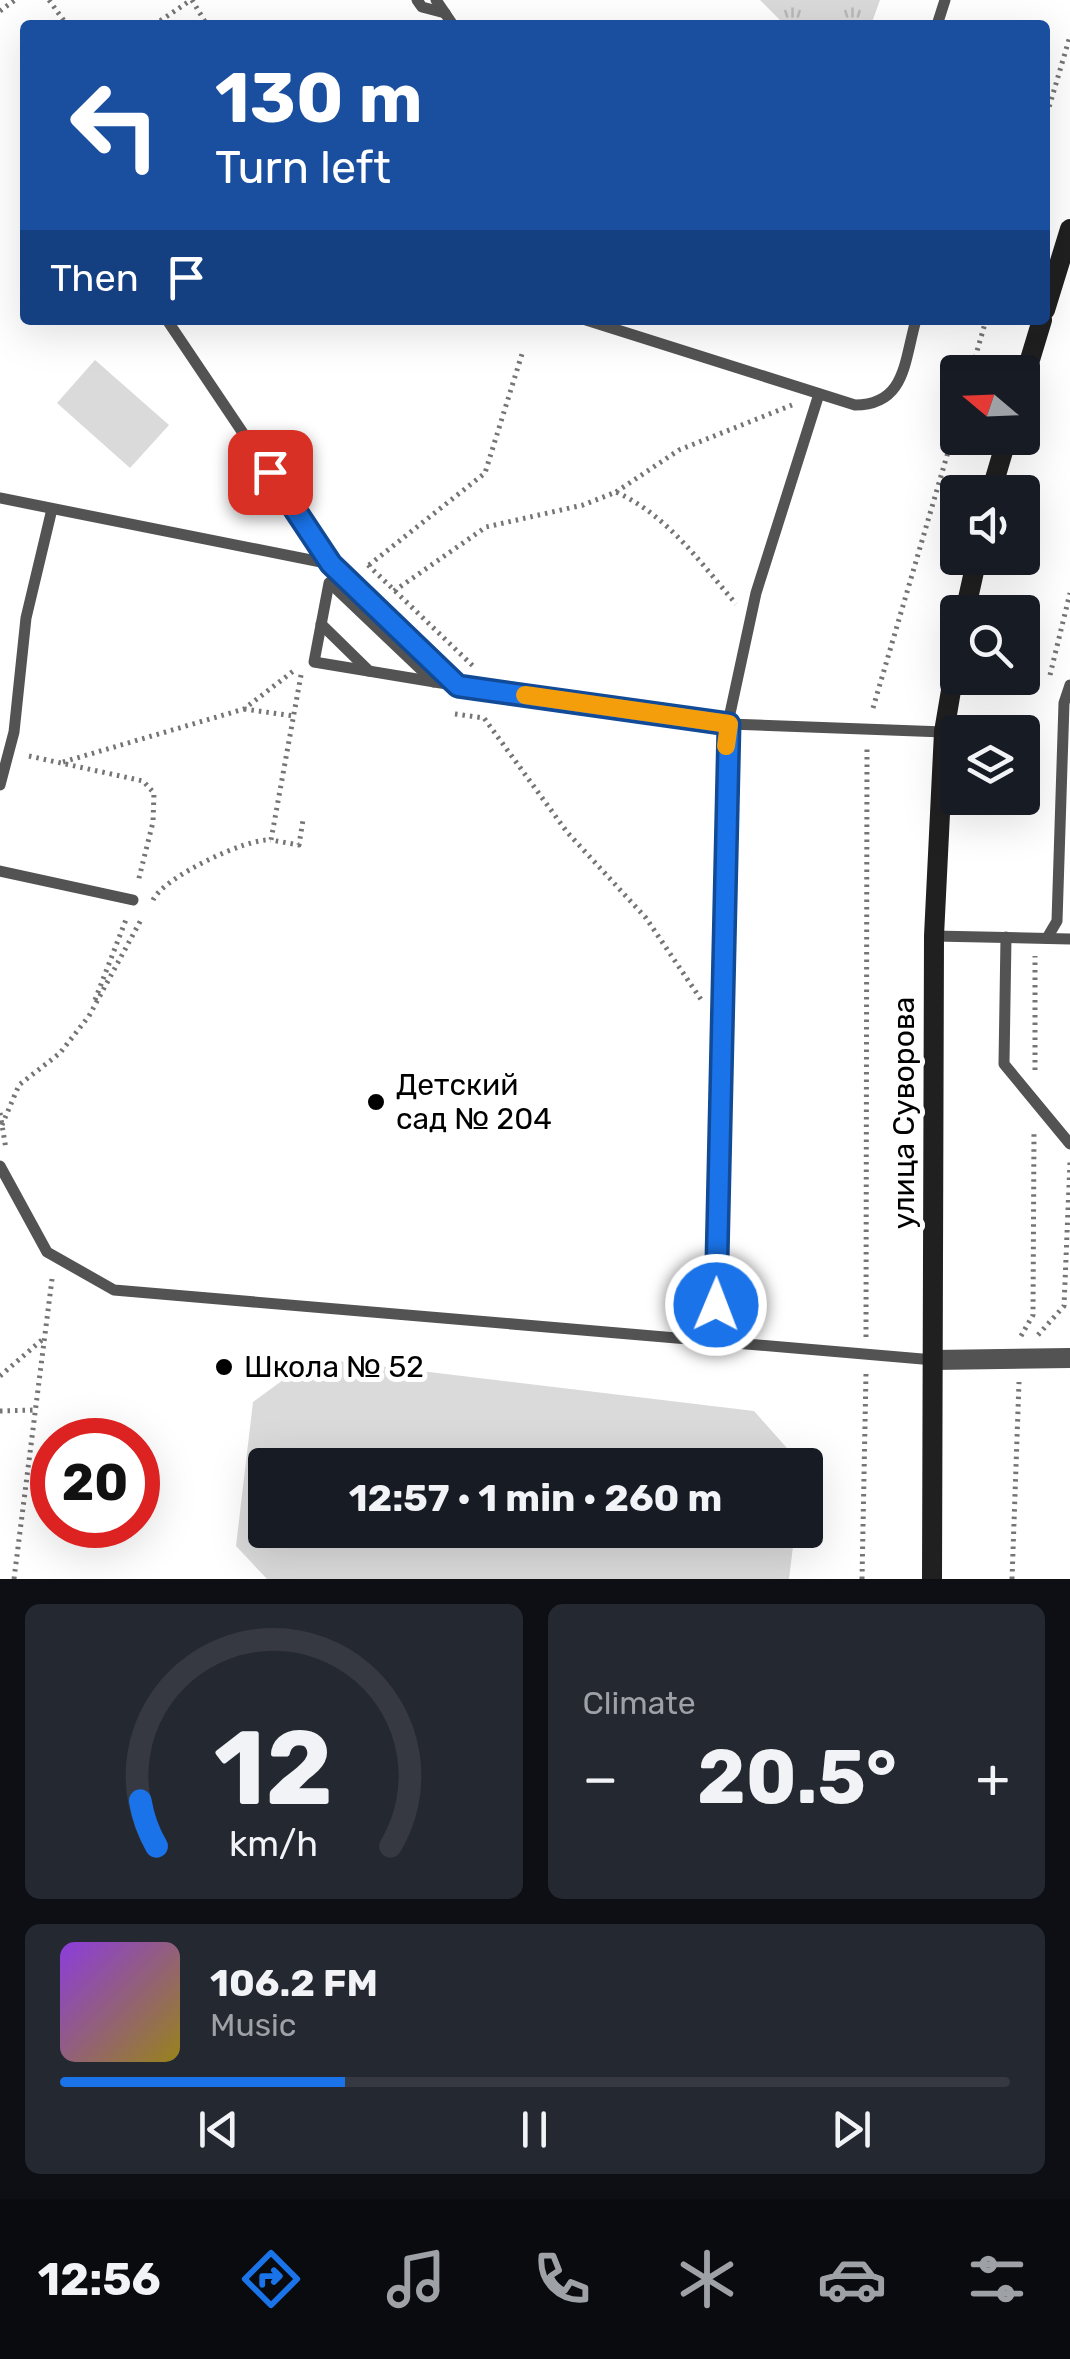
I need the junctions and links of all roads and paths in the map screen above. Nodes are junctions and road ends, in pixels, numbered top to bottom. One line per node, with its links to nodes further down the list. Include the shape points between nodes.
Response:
1 (15, 0): 5 (path)
2 (192, 0): 7 (path)
3 (417, 0): 6 (lane, via 422,8)
4 (436, 0): 6 (lane)
5 (0, 10)
6 (445, 13): 8 (lane)
7 (162, 20)
8 (450, 20)
9 (1070, 36): 10 (path)
10 (1050, 104)
11 (1070, 229): 12 (main road)
12 (1050, 294)
13 (170, 325): 28 (lane)
14 (602, 325): 21 (lane)
15 (915, 325): 21 (lane, via 888,399 855,405)
16 (985, 325): 19 (path)
17 (1040, 325): 20 (main road)
18 (522, 354): 27 (path, via 485,473)
19 (976, 355)
20 (1031, 355)
21 (820, 394): 23 (path, via 679,450); 43 (lane, via 756,593)
22 (947, 455): 44 (path)
23 (616, 492): 29 (path, via 486,527); 31 (path, via 664,522)
24 (0, 498): 25 (lane)
25 (52, 508): 28 (lane); 46 (lane, via 26,618)
26 (352, 562): 27 (path)
27 (368, 566): 29 (path)
28 (334, 573): 32 (lane); 36 (lane); 39 (lane)
29 (394, 591): 34 (path, via 473,666)
30 (1070, 593): 37 (path)
31 (737, 606)
32 (321, 624): 35 (lane); 35 (lane, via 314,662)
33 (304, 663): 40 (path)
34 (491, 669)
35 (370, 671): 36 (lane)
36 (434, 682): 39 (lane)
37 (1049, 685)
38 (1070, 685): 47 (lane)
39 (458, 686): 43 (lane)
40 (244, 709): 42 (path); 48 (path)
41 (455, 714): 61 (path, via 484,718 567,832 646,918)
42 (294, 716)
43 (729, 724): 44 (lane); 61 (lane)
44 (867, 729): 45 (lane); 70 (path)
45 (940, 732)
46 (9, 752): 48 (path); 49 (lane)
47 (1066, 754): 58 (lane, via 1058,921)
48 (60, 762): 55 (path, via 144,781 154,793)
49 (0, 785)
50 (279, 798): 53 (path)
51 (940, 814): 56 (main road, улица Суворова)
52 (303, 820): 53 (path, via 299,845)
53 (271, 840): 60 (path, via 256,839 158,888)
54 (0, 871): 55 (lane)
55 (133, 900): 60 (path)
56 (934, 936): 57 (lane); 73 (main road, улица Суворова)
57 (1006, 938): 58 (lane); 62 (lane, via 1004,1064)
58 (1041, 938): 59 (lane); 62 (path)
59 (1070, 939)
60 (88, 1016): 63 (path, via 60,1052 19,1085)
61 (721, 1028): 69 (lane)
62 (1034, 1104): 64 (lane); 65 (path, via 1033,1315 1020,1350 1064,1306)
63 (2, 1125)
64 (1070, 1144)
65 (1070, 1162)
66 (0, 1166): 67 (lane, via 46,1252)
67 (55, 1257): 68 (path); 69 (lane, via 114,1290)
68 (44, 1338): 74 (path); 75 (path)
69 (715, 1345): 70 (lane)
70 (866, 1355): 73 (lane); 79 (path)
71 (1070, 1358): 72 (street)
72 (1020, 1359): 73 (street); 80 (path)
73 (934, 1360): 77 (main road, улица Суворова)
74 (0, 1376)
75 (35, 1410): 76 (path); 78 (path)
76 (0, 1411)
77 (930, 1573)
78 (14, 1579)
79 (862, 1579)
80 (1012, 1579)

